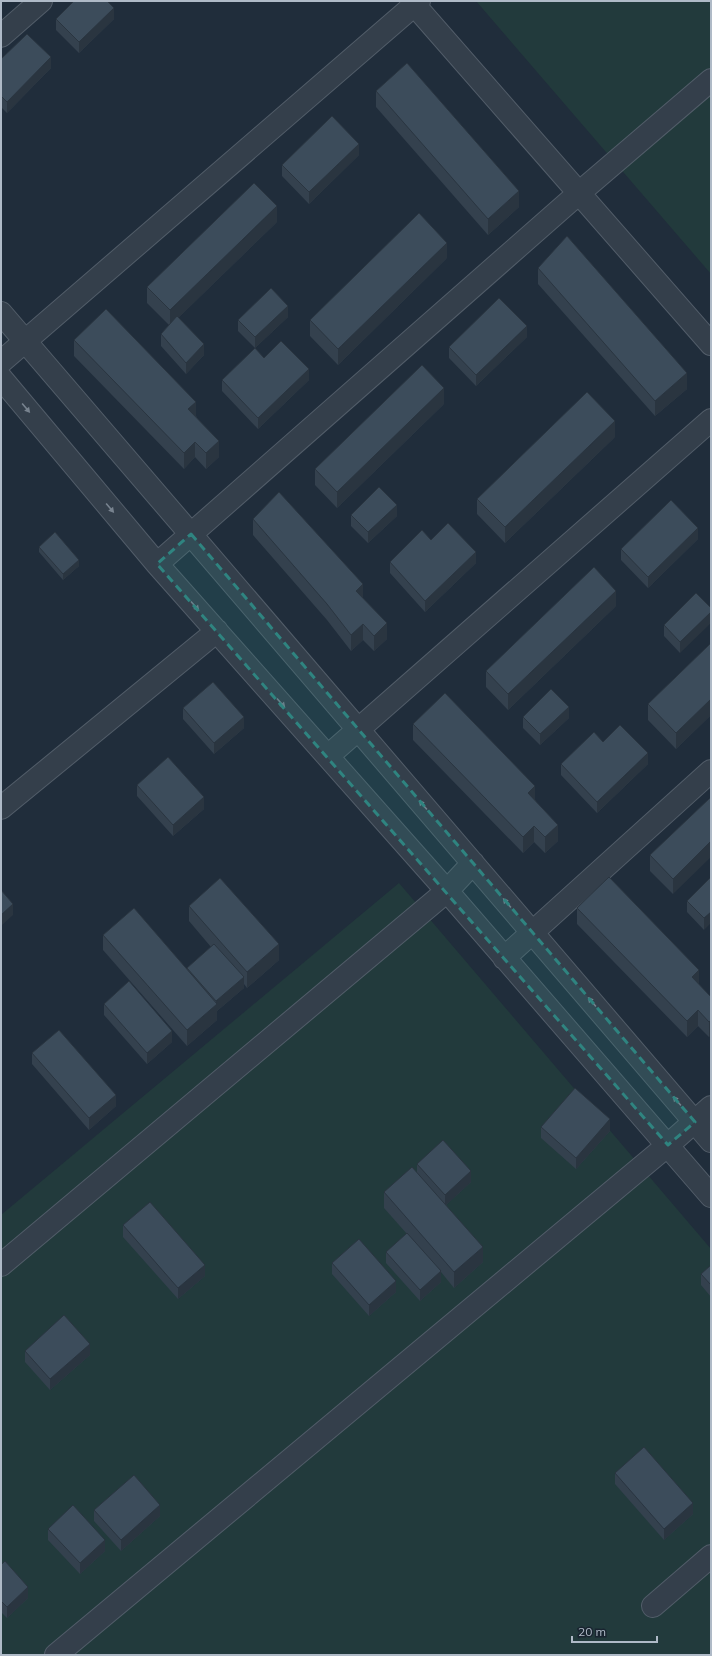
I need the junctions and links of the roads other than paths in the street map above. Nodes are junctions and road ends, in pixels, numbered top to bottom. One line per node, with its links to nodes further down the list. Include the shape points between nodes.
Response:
1 (41, 1): 3 (street)
2 (415, 2): 5 (street); 7 (street)
3 (1, 36)
4 (711, 80): 5 (street)
5 (579, 193): 8 (street); 12 (street)
6 (1, 313): 7 (street)
7 (26, 341): 9 (street); 12 (street)
8 (711, 344)
9 (1, 362)
10 (1, 378): 13 (street, one-way to 13)
11 (711, 420): 15 (street)
12 (191, 534): 13 (street); 15 (street)
13 (157, 564): 14 (street, one-way to 14)
14 (217, 631): 16 (street, one-way to 16); 18 (street)
15 (358, 730): 16 (street); 19 (street, one-way to 15)
16 (328, 756): 20 (street)
17 (711, 771): 21 (street)
18 (1, 808)
19 (474, 864): 20 (street); 21 (street, one-way to 19)
20 (447, 891): 22 (street); 28 (street)
21 (532, 932): 22 (street); 24 (street, one-way to 21)
22 (504, 958): 26 (street)
23 (711, 1108): 24 (street)
24 (695, 1122): 25 (street); 26 (street)
25 (711, 1141)
26 (668, 1145): 27 (street); 31 (street)
27 (711, 1196)
28 (1, 1265)
29 (711, 1556): 30 (street)
30 (653, 1606)
31 (56, 1655)

